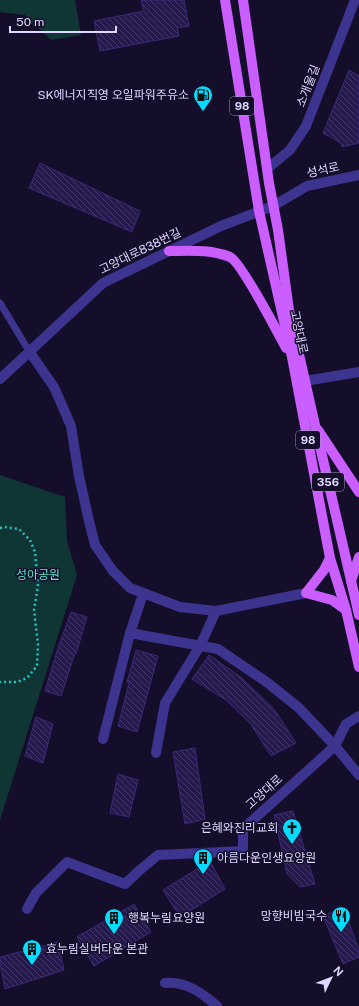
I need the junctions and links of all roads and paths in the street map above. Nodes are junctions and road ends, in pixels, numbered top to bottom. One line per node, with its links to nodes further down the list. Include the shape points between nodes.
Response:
1 (225, 0): 7 (main road, 고양대로 / 98)
2 (355, 0): 4 (street, 소개울길, via 306,126 290,150)
3 (245, 1): 4 (main road, 고양대로 / 356)
4 (267, 169): 6 (main road, 고양대로 / 356)
5 (359, 176): 6 (street, 성석로, via 306,186)
6 (273, 206): 7 (street, 고양대로838번길); 14 (main road, 고양대로 / 356)
7 (259, 212): 8 (street, 고양대로838번길, via 221,226); 11 (main road, 고양대로 / 98)
8 (168, 251): 10 (street, 고양대로838번길, via 103,283); 11 (main road, via 212,252 232,258 242,270)
9 (0, 303): 10 (lane)
10 (29, 352): 13 (street, 고양대로838번길); 22 (street, via 54,387 71,426 79,476 95,545 113,571 130,588)
11 (292, 357): 19 (main road, 고양대로 / 98)
12 (359, 372): 14 (street)
13 (0, 379)
14 (305, 381): 15 (main road, 고양대로 / 356)
15 (314, 425): 16 (main road); 20 (main road, 고양대로 / 356)
16 (359, 492)
17 (0, 528): 29 (path, via 19,529 30,540 35,552 38,586 34,610 38,644 36,666 27,678 17,682)
18 (359, 556): 20 (main road)
19 (330, 558): 21 (main road); 23 (main road, 고양대로 / 98)
20 (351, 583): 25 (main road, 고양대로 / 356)
21 (306, 593): 23 (main road, via 332,600); 24 (street)
22 (143, 594): 24 (street, via 180,607); 26 (street)
23 (346, 610): 28 (main road, 고양대로 / 98)
24 (216, 611): 27 (street)
25 (359, 615)
26 (130, 633): 27 (street); 31 (street)
27 (200, 646): 32 (street, via 218,649 268,683 298,708); 33 (street, via 165,703)
28 (359, 667)
29 (0, 682)
30 (359, 716): 32 (street, 고양대로, via 346,724)
31 (103, 739)
32 (335, 746): 34 (street); 35 (street, 고양대로, via 244,829 243,851 158,855 125,884 67,862 36,893)
33 (156, 753)
34 (359, 775)
35 (27, 909)
36 (165, 982): 37 (street, via 176,982 191,987)
37 (217, 1006)

